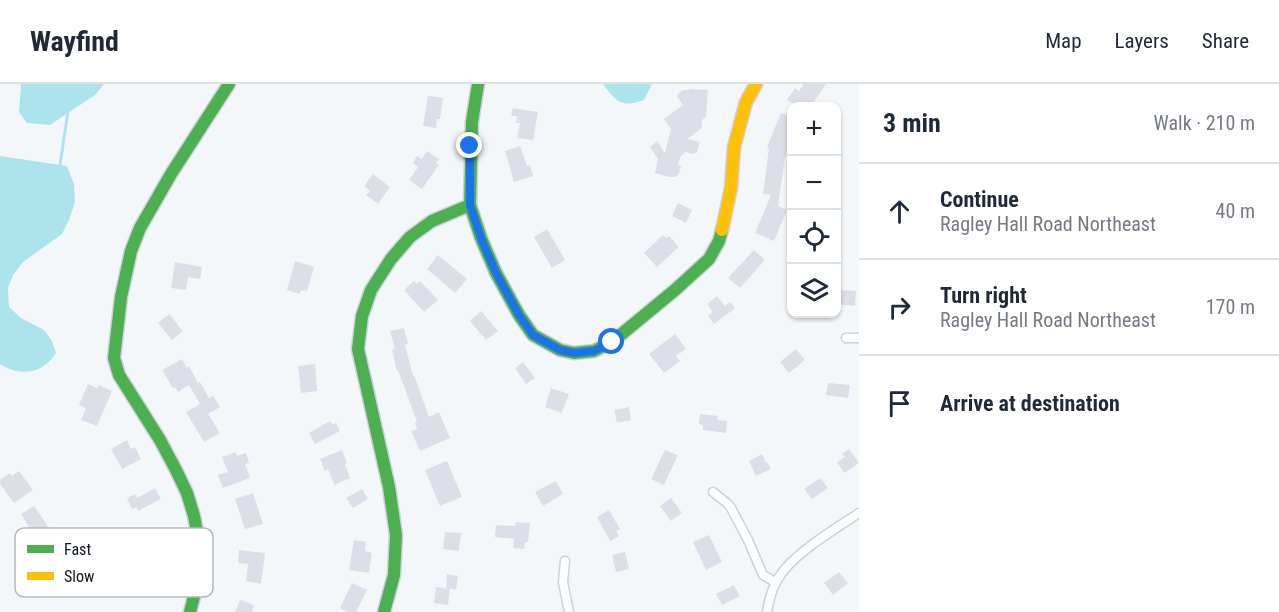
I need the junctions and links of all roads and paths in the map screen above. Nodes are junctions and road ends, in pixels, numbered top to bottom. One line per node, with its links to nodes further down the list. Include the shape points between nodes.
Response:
1 (229, 84): 9 (street, via 140,228 121,297 114,358 119,375 176,470)
2 (478, 84): 4 (street, via 472,122)
3 (756, 84): 4 (street, via 736,136 725,221 709,259 612,342 594,351 560,350 533,335 496,273)
4 (470, 205): 14 (street, via 432,221 410,237 371,290 362,316 358,349 396,535 394,575)
5 (846, 338): 6 (street)
6 (859, 338)
7 (713, 492): 11 (street, via 731,508 763,575)
8 (859, 513): 11 (street, via 801,554)
9 (196, 528)
10 (565, 561): 15 (street, via 563,582)
11 (776, 582): 16 (street)
12 (194, 597): 13 (street)
13 (190, 612)
14 (384, 612)
15 (570, 612)
16 (767, 612)

